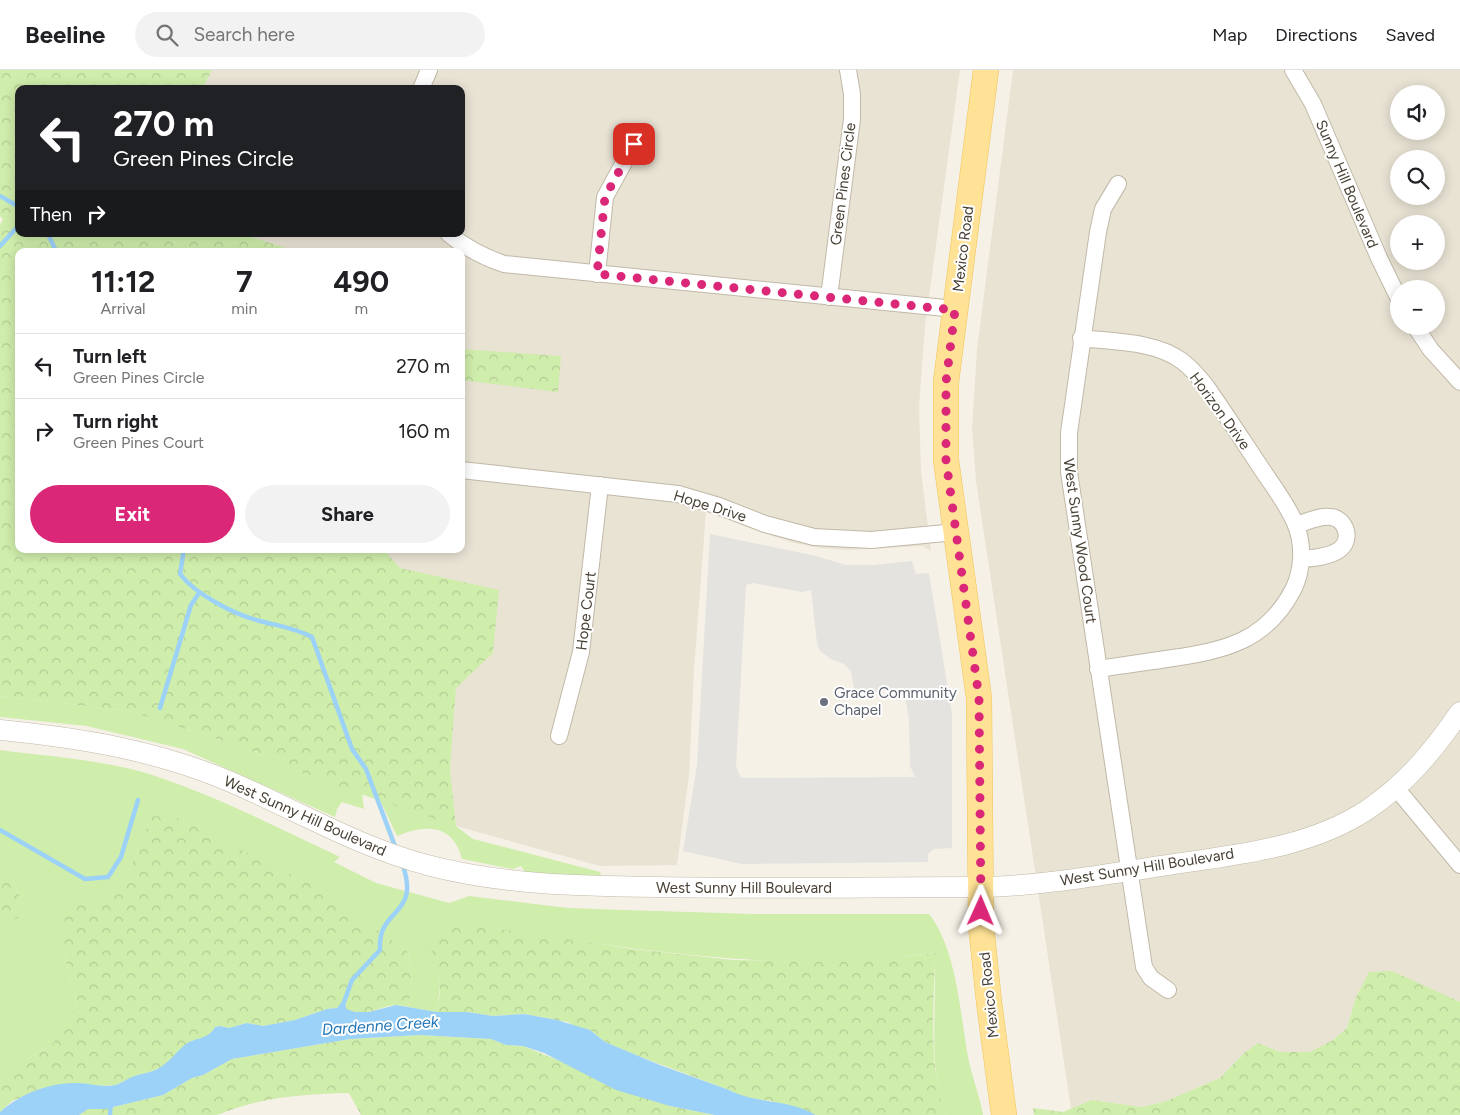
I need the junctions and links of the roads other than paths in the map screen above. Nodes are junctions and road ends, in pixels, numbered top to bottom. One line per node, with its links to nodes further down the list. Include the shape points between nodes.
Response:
1 (429, 70): 5 (street)
2 (848, 70): 11 (street, Green Pines Circle, via 852,119)
3 (986, 70): 12 (main road, Mexico Road)
4 (1293, 70): 10 (street, Sunny Hill Boulevard, via 1312,104)
5 (423, 85)
6 (634, 144): 9 (street, via 605,197)
7 (1118, 184): 14 (street, West Sunny Wood Court, via 1100,218)
8 (453, 237): 9 (street, via 482,257 504,264)
9 (597, 274): 11 (street)
10 (1390, 281)
11 (829, 297): 12 (street)
12 (955, 310): 19 (main road, Mexico Road, via 946,382 945,424 946,460)
13 (1421, 335): 15 (street)
14 (1081, 338): 18 (street, Horizon Drive, via 1154,348 1181,361 1206,386); 21 (street, West Sunny Wood Court, via 1068,452)
15 (1460, 382)
16 (465, 470): 17 (street, Hope Drive)
17 (600, 485): 19 (street, Hope Drive, via 678,494 765,524 814,536 871,540); 24 (street, Hope Court, via 581,652)
18 (1296, 525): 20 (street, Horizon Drive); 20 (street, via 1331,517 1341,521 1347,530 1347,539 1341,549)
19 (956, 532): 28 (main road, Mexico Road, via 979,698)
20 (1301, 559): 21 (street, Horizon Drive, via 1296,583 1277,614 1239,644 1209,653)
21 (1098, 669): 27 (street, West Sunny Wood Court)
22 (1460, 712): 25 (street, West Sunny Hill Boulevard, via 1425,760)
23 (0, 730): 28 (street, West Sunny Hill Boulevard, via 67,737 157,755 232,783 345,836 402,858 496,879 583,886)
24 (559, 736)
25 (1396, 788): 26 (street); 27 (street, West Sunny Hill Boulevard, via 1352,819 1285,845)
26 (1460, 865)
27 (1129, 870): 28 (street, West Sunny Hill Boulevard, via 1020,886); 29 (street, West Sunny Wood Court, via 1144,967 1151,978)
28 (981, 887): 30 (main road, Mexico Road, via 982,935)
29 (1168, 990)
30 (1003, 1107)

